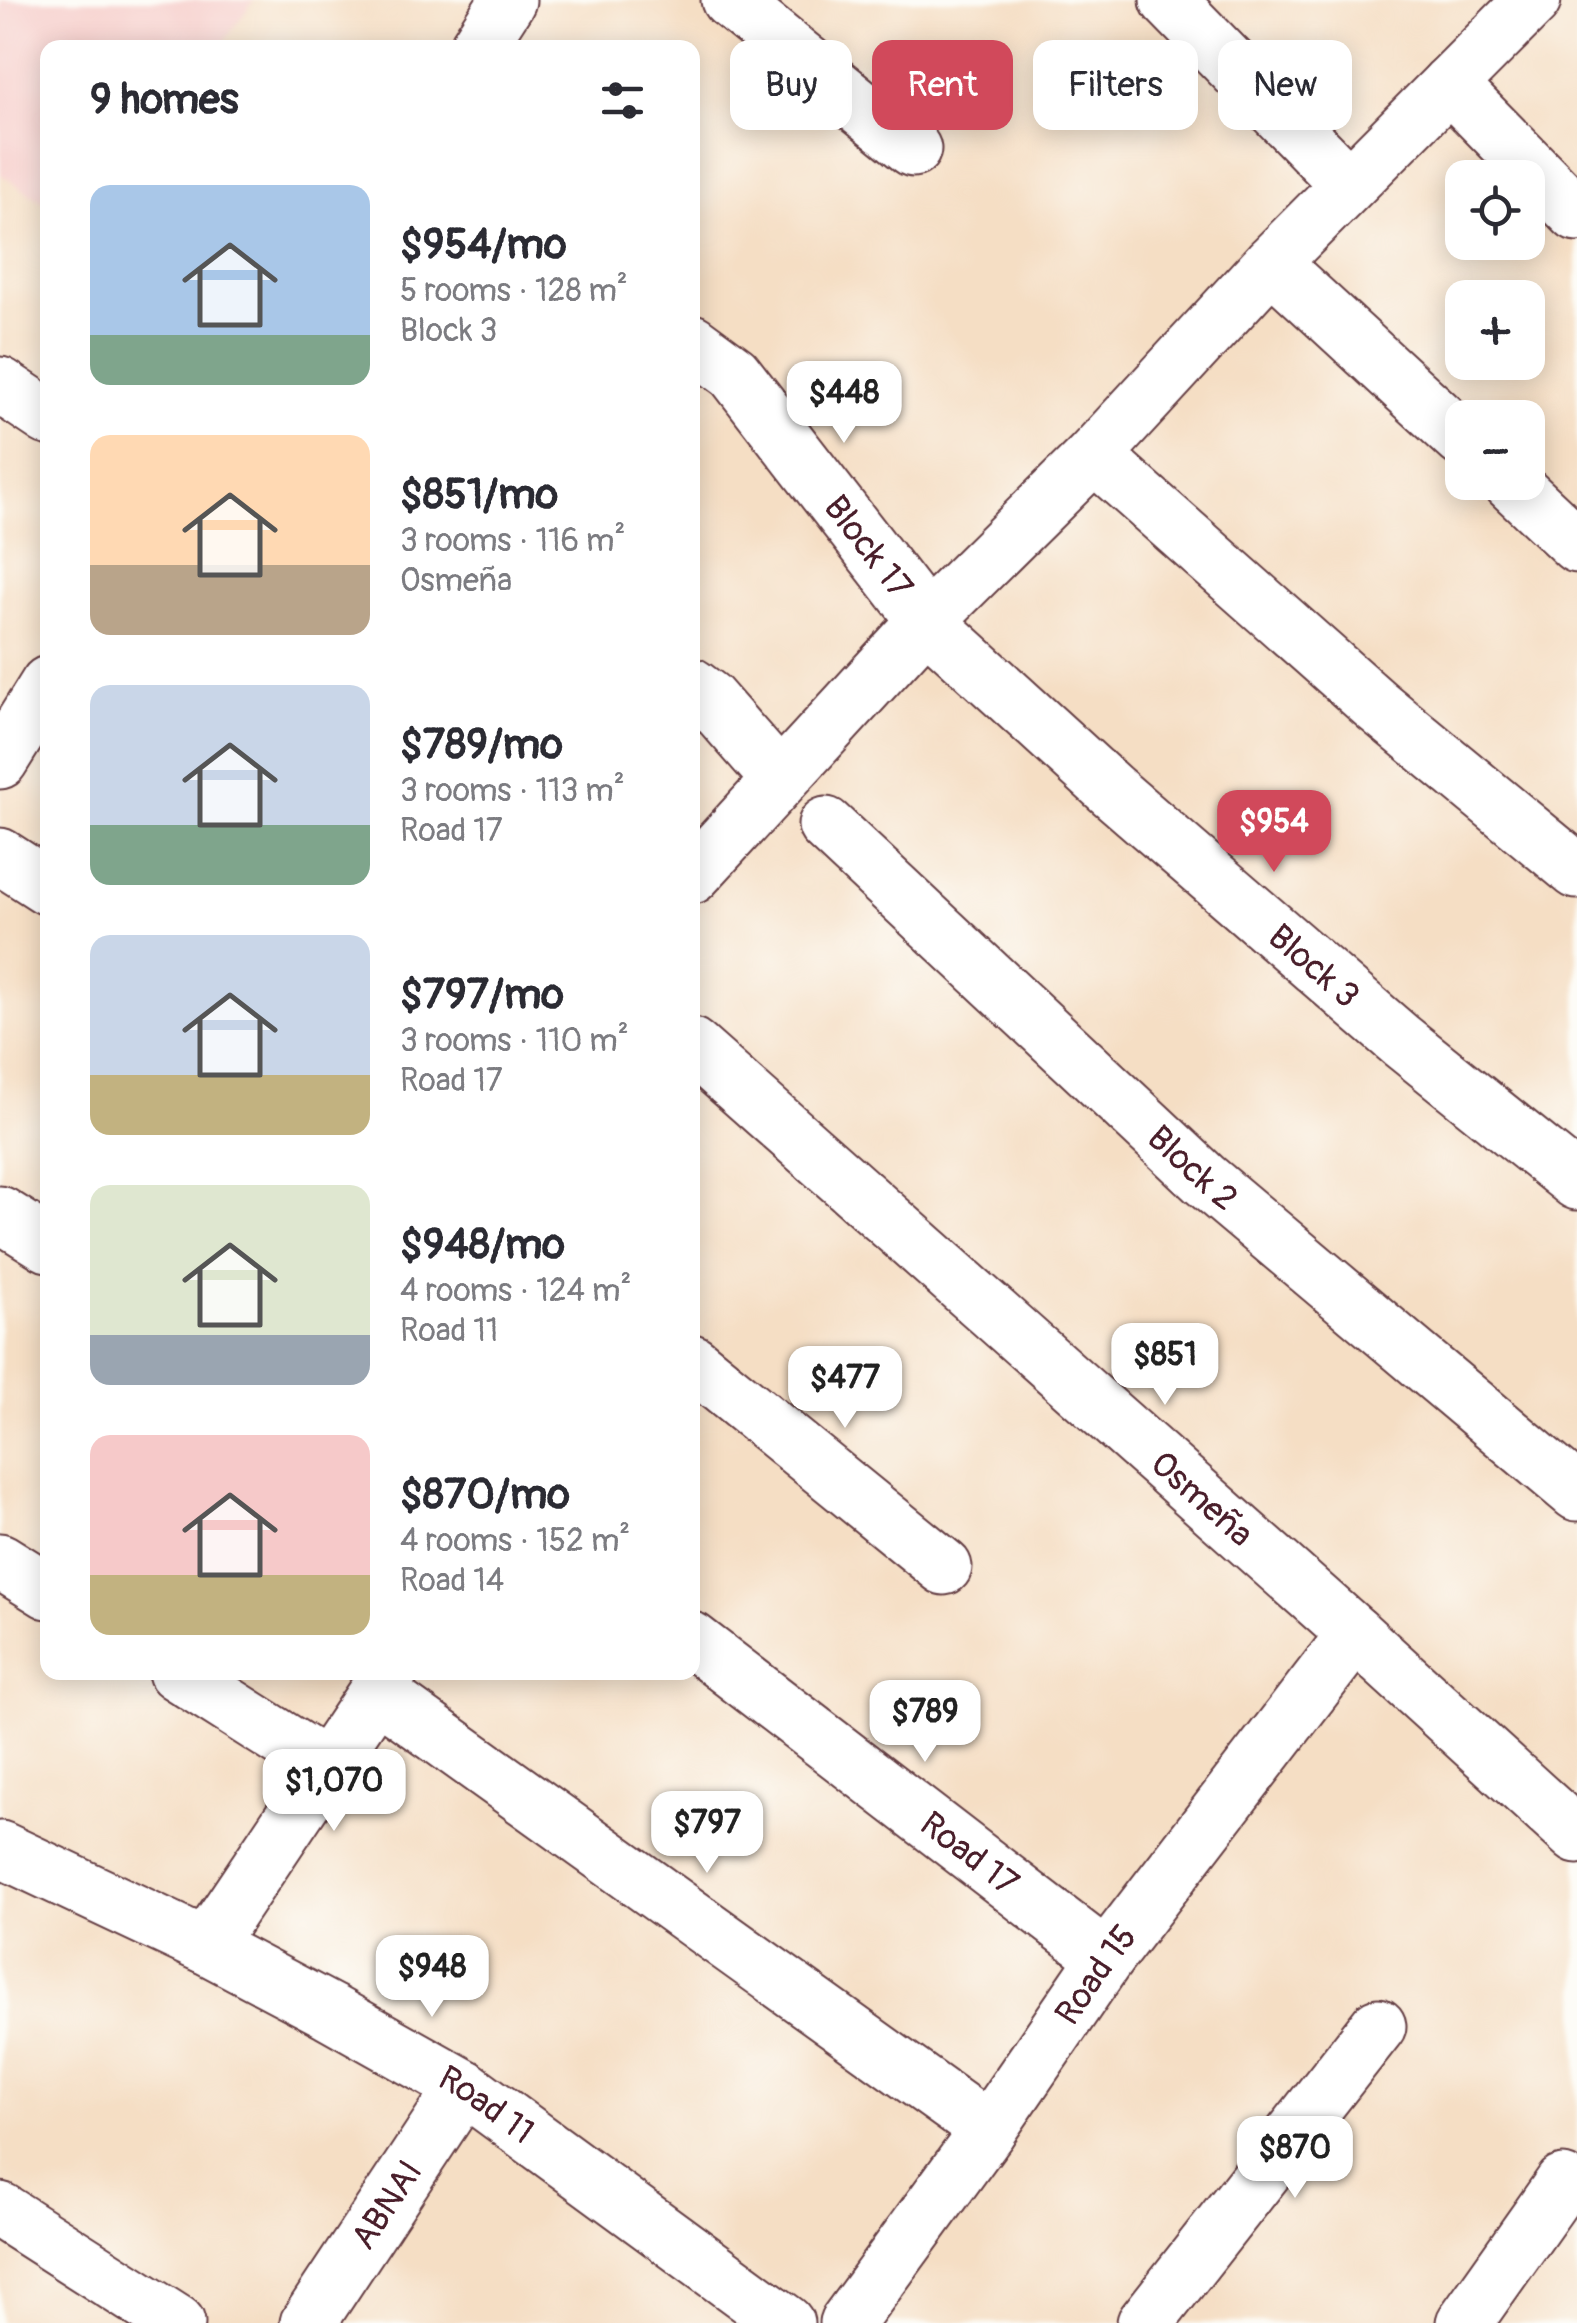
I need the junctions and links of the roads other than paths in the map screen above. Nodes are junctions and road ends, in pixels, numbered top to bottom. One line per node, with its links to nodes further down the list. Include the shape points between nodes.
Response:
1 (508, 0): 5 (street)
2 (729, 0): 7 (street)
3 (1168, 0): 8 (street)
4 (1522, 4): 6 (street)
5 (482, 40)
6 (1449, 84): 8 (street); 9 (street)
7 (913, 148)
8 (1348, 184): 10 (street)
9 (1577, 214)
10 (1271, 263): 14 (street); 15 (street)
11 (700, 348): 18 (street, Block 17, via 734,374)
12 (0, 386): 13 (street)
13 (40, 411)
14 (1445, 423)
15 (1094, 455): 18 (street); 26 (street, via 1377,706)
16 (1529, 500): 17 (street)
17 (1577, 544)
18 (926, 621): 22 (street); 29 (street, Block 3, via 1400,1040)
19 (700, 692): 22 (street)
20 (40, 697): 21 (street)
21 (0, 761)
22 (780, 780): 25 (street)
23 (826, 825): 33 (street, Block 2, via 1204,1179)
24 (0, 856): 27 (street)
25 (700, 867)
26 (1577, 871)
27 (40, 882)
28 (700, 1053): 37 (street, Osmeña)
29 (1577, 1182)
30 (0, 1214): 31 (street)
31 (40, 1239)
32 (700, 1369): 35 (street)
33 (1577, 1493)
34 (0, 1561): 36 (street)
35 (944, 1567)
36 (40, 1586)
37 (1356, 1634): 42 (street, Osmeña); 45 (street, Road 15)
38 (700, 1646): 45 (street, Road 17)
39 (189, 1680): 41 (street)
40 (383, 1682): 41 (street); 48 (street)
41 (327, 1768): 44 (street)
42 (1577, 1836)
43 (0, 1849): 44 (street, Road 11)
44 (206, 1946): 47 (street, Road 11)
45 (1106, 1958): 48 (street, Road 15)
46 (1378, 2026): 55 (street)
47 (464, 2087): 52 (street, ABNAI); 53 (street, Road 11)
48 (988, 2130): 54 (street, Road 15)
49 (1563, 2184): 56 (street)
50 (0, 2210): 51 (street)
51 (177, 2323)
52 (308, 2323)
53 (786, 2323)
54 (847, 2323)
55 (1145, 2323)
56 (1464, 2323)

